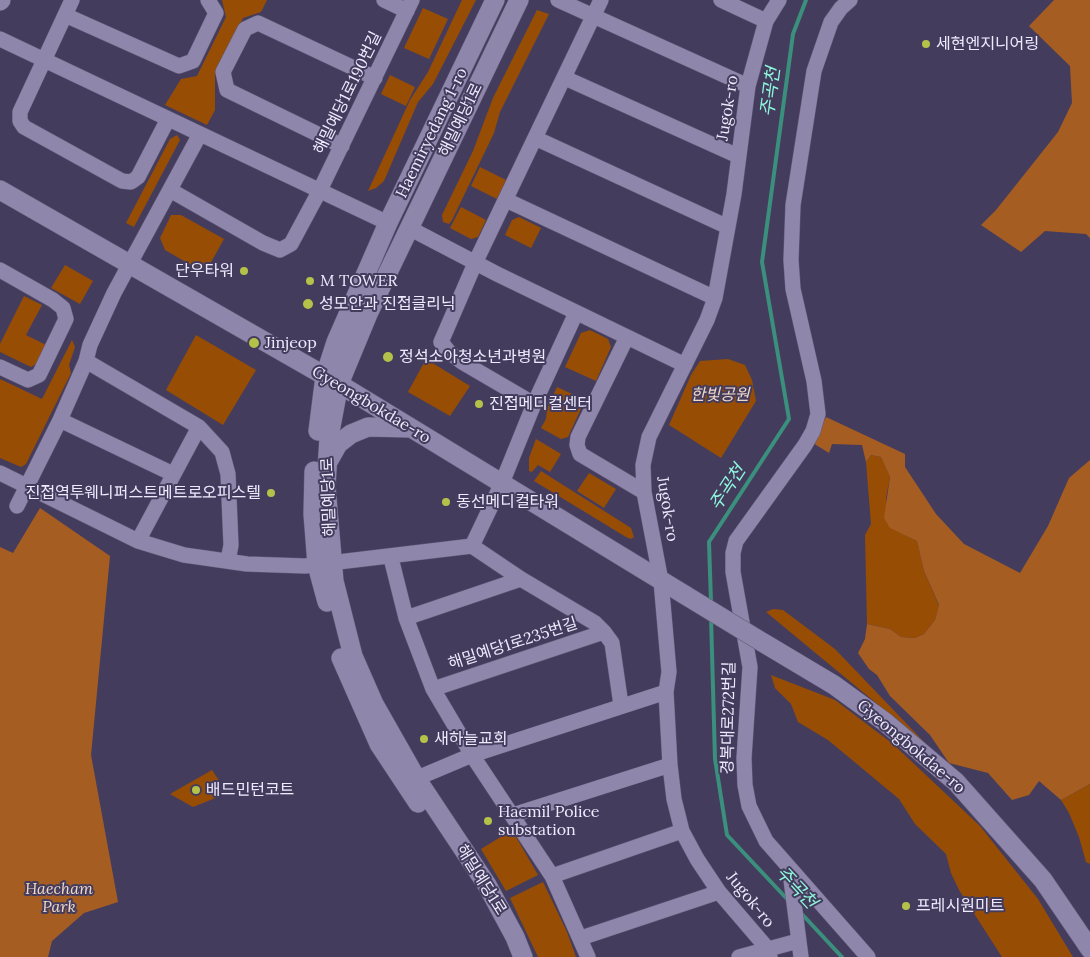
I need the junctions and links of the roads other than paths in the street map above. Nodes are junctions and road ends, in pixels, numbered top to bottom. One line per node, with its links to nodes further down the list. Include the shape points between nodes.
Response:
1 (72, 0): 12 (street)
2 (208, 0): 12 (street, via 216,13 193,61 179,66)
3 (384, 0): 11 (street)
4 (495, 0): 29 (street, Haemiryedang 1-ro)
5 (519, 0): 31 (street, 해밀예당1로)
6 (558, 0): 13 (street)
7 (601, 0): 13 (street)
8 (721, 0): 14 (street)
9 (779, 0): 14 (street, Jugok-ro)
10 (850, 0): 71 (street, via 831,22 814,71 793,206 791,260 818,404 814,431 736,541 733,552 732,572 750,667 744,758 746,792 749,806 766,841)
11 (409, 5): 17 (street, 해밀예당1로190번길)
12 (65, 15): 16 (street)
13 (594, 16): 18 (street); 19 (street)
14 (766, 22): 19 (street, Jugok-ro)
15 (0, 39): 16 (street)
16 (43, 60): 20 (street); 20 (street, via 20,112 20,121 24,127 122,181 131,182 138,177)
17 (375, 78): 23 (street, 해밀예당1로190번길); 23 (street, via 258,23 245,29 223,72 227,90)
18 (565, 78): 22 (street); 24 (street)
19 (748, 86): 24 (street, Jugok-ro)
20 (168, 119): 21 (street)
21 (200, 134): 26 (street); 27 (street)
22 (535, 138): 28 (street); 30 (street)
23 (342, 146): 27 (street, 해밀예당1로190번길)
24 (738, 156): 30 (street, Jugok-ro)
25 (0, 190): 33 (street, Gyeongbokdae-ro)
26 (170, 190): 27 (street, 해밀예당1로190번길, via 280,250 291,244); 33 (street)
27 (320, 190): 29 (street)
28 (506, 200): 32 (street); 35 (street)
29 (388, 223): 41 (street, Haemiryedang 1-ro, via 336,342)
30 (728, 227): 35 (street, Jugok-ro)
31 (409, 228): 32 (street); 41 (street, 해밀예당1로)
32 (476, 261): 36 (street); 42 (street, via 441,342 462,362)
33 (129, 265): 38 (street, via 90,345); 41 (street, Gyeongbokdae-ro)
34 (0, 270): 40 (street, via 53,300 63,308 66,319 40,375 28,380)
35 (715, 298): 39 (street, Jugok-ro, via 708,320)
36 (576, 313): 37 (street); 42 (street)
37 (627, 337): 39 (street); 51 (street, via 577,445 580,454)
38 (86, 361): 43 (street); 44 (street)
39 (685, 365): 51 (street, Jugok-ro, via 648,438 643,465)
40 (0, 367)
41 (332, 380): 45 (street, Gyeongbokdae-ro); 46 (street, 해밀예당1로); 57 (street, Haemiryedang 1-ro, via 314,463 313,514)
42 (534, 404): 49 (street)
43 (60, 420): 48 (street); 50 (street)
44 (199, 427): 48 (street); 56 (street, via 222,452 228,474 231,545)
45 (410, 428): 46 (street, via 368,427 351,434 338,444); 49 (street, Gyeongbokdae-ro)
46 (327, 464): 57 (street, 해밀예당1로)
47 (0, 472): 50 (street)
48 (173, 474): 53 (street)
49 (502, 483): 54 (street); 59 (street, Gyeongbokdae-ro)
50 (28, 486): 52 (street); 53 (street)
51 (644, 492): 59 (street, Jugok-ro)
52 (17, 506)
53 (138, 541): 56 (street, via 184,556)
54 (472, 546): 55 (street); 58 (street)
55 (391, 558): 57 (street); 60 (street)
56 (228, 561): 57 (street, via 286,566)
57 (325, 564): 67 (street, Haemiryedang 1-ro, via 341,658 350,681 379,744)
58 (521, 579): 60 (street); 61 (street, via 595,623)
59 (661, 581): 63 (street, Jugok-ro, via 669,672); 75 (street, Gyeongbokdae-ro, bridge, via 849,696 956,782 1043,880)
60 (406, 618): 62 (street)
61 (604, 632): 62 (street, 해밀예당1로235번길); 64 (street, via 612,643)
62 (433, 689): 65 (street)
63 (666, 692): 64 (street); 66 (street, Jugok-ro)
64 (621, 705): 65 (street)
65 (472, 756): 67 (street); 68 (street)
66 (670, 765): 68 (street); 69 (street, Jugok-ro)
67 (410, 781): 77 (street, Haemiryedang 1-ro, via 485,907); 78 (street, 해밀예당1로, via 487,885)
68 (513, 816): 70 (street)
69 (682, 831): 70 (street); 72 (street, Jugok-ro)
70 (552, 876): 74 (street)
71 (791, 877): 73 (street); 82 (street)
72 (719, 892): 74 (street); 76 (street, Jugok-ro)
73 (797, 937): 76 (street); 81 (street)
74 (581, 938): 79 (street)
75 (1090, 949)
76 (768, 952): 80 (street)
77 (510, 957)
78 (523, 957)
79 (588, 957)
80 (739, 957)
81 (801, 957)
82 (868, 957)

